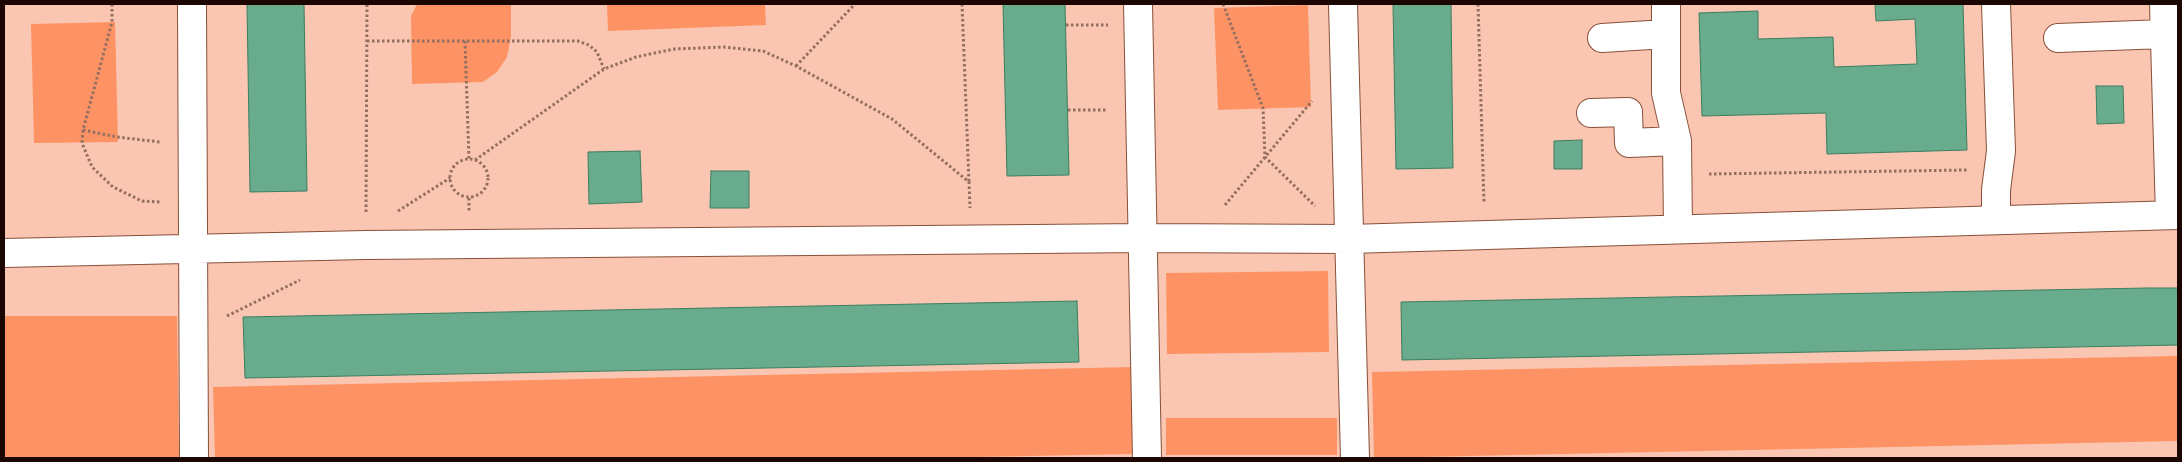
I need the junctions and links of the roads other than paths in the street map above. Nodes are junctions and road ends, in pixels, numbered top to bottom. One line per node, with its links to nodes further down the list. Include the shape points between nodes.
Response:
1 (192, 4): 18 (lane)
2 (1343, 4): 17 (lane)
3 (1666, 4): 7 (lane)
4 (1996, 4): 14 (lane, via 2001,151)
5 (2164, 4): 8 (lane)
6 (1139, 14): 16 (lane)
7 (1666, 34): 9 (lane); 12 (lane, via 1666,94)
8 (2164, 34): 10 (lane); 13 (lane)
9 (1602, 38)
10 (2058, 38)
11 (1591, 113): 12 (lane, via 1628,112 1629,143)
12 (1678, 141): 15 (lane)
13 (2174, 215): 14 (lane)
14 (1996, 220): 15 (lane)
15 (1678, 229): 17 (lane)
16 (1144, 238): 17 (lane); 18 (lane); 21 (lane)
17 (1349, 239): 22 (lane)
18 (193, 247): 19 (lane); 20 (lane)
19 (4, 253)
20 (194, 458)
21 (1147, 458)
22 (1355, 458)

